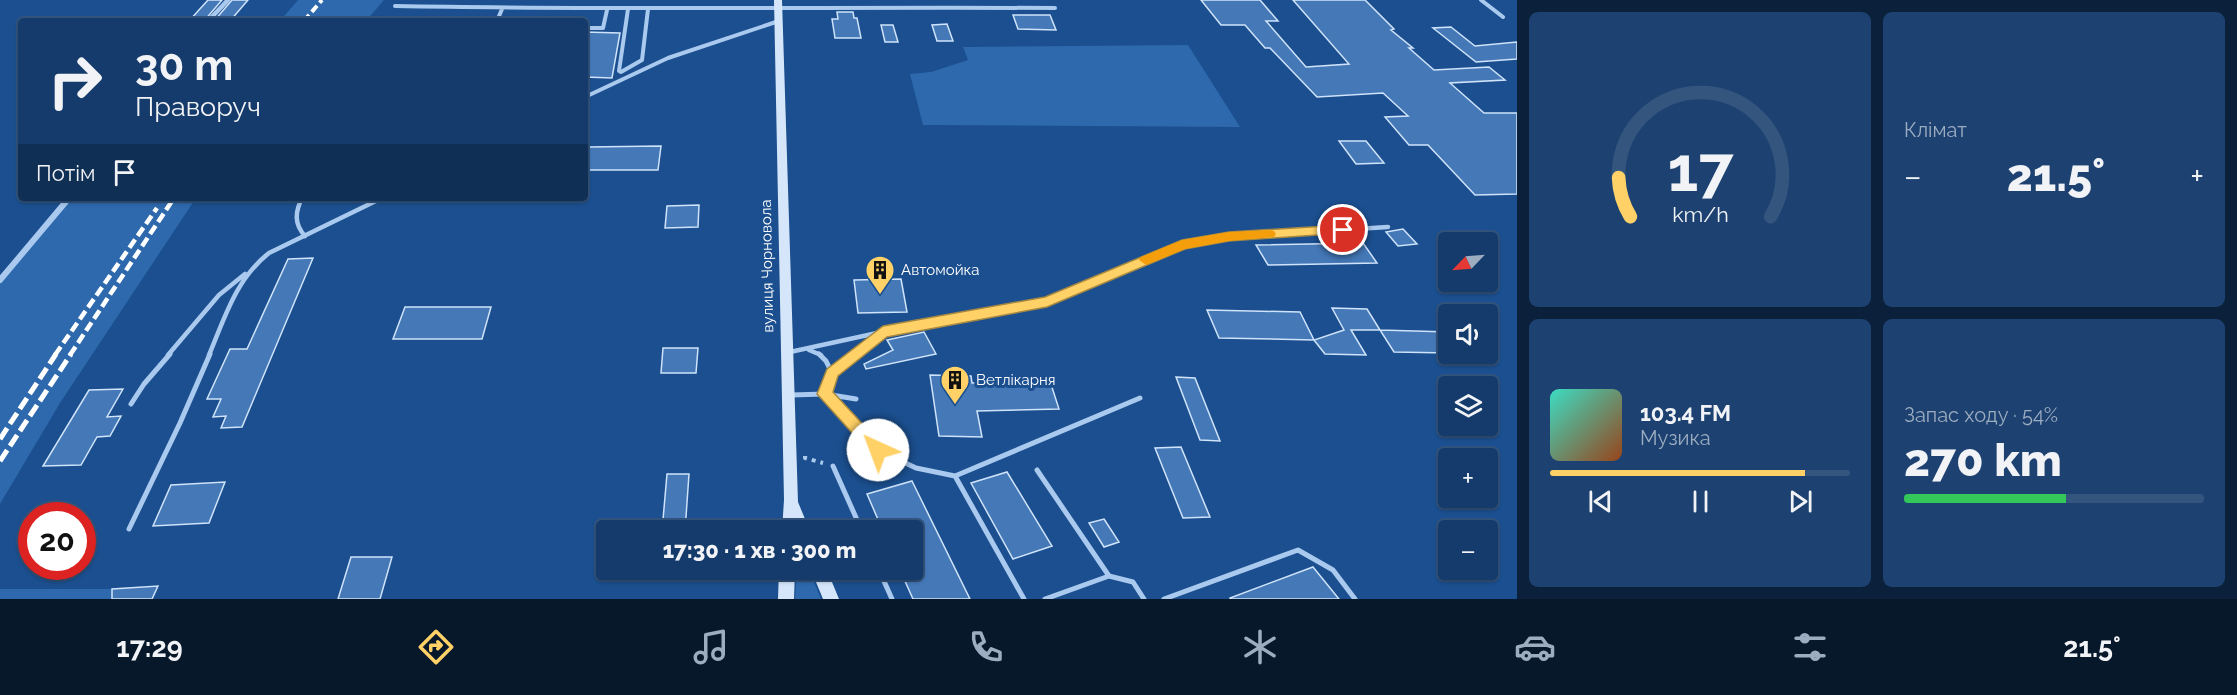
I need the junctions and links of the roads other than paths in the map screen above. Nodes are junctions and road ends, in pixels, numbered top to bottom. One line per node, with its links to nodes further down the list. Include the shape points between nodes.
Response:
1 (228, 0): 10 (street)
2 (1481, 0): 12 (lane)
3 (779, 4): 5 (lane); 8 (lane); 13 (street, вулиця Чорновола)
4 (395, 6): 6 (lane)
5 (1055, 8)
6 (502, 9): 9 (lane); 11 (lane)
7 (628, 9): 8 (lane); 8 (lane, via 621,72 642,60); 9 (lane)
8 (648, 9)
9 (607, 10): 14 (lane, via 603,28)
10 (211, 18)
11 (498, 18)
12 (1503, 18)
13 (779, 21): 15 (lane, via 668,58); 25 (street, вулиця Чорновола)
14 (588, 28)
15 (588, 96)
16 (66, 201): 22 (street)
17 (300, 201): 20 (lane, via 295,209 298,229)
18 (376, 201): 20 (lane)
19 (1388, 227): 23 (lane, via 1229,237 1182,244 1047,302)
20 (305, 236): 21 (lane, via 269,253)
21 (249, 271): 31 (lane, via 219,295); 39 (lane, via 238,287)
22 (0, 280)
23 (883, 332): 24 (lane); 26 (lane)
24 (806, 349): 25 (lane); 26 (lane, via 819,352)
25 (787, 352): 28 (street, вулиця Чорновола)
26 (832, 373): 27 (lane)
27 (825, 394): 28 (lane); 30 (lane); 34 (lane, via 878,450 896,461)
28 (788, 395): 35 (street, вулиця Чорновола)
29 (1140, 398): 34 (lane)
30 (856, 399)
31 (131, 404)
32 (833, 466): 38 (lane)
33 (1037, 470): 40 (lane)
34 (955, 476): 47 (lane)
35 (791, 500): 36 (street, вулиця Чорновола); 37 (street)
36 (790, 520)
37 (799, 520)
38 (857, 520)
39 (129, 529)
40 (1109, 576): 48 (lane); 49 (lane, via 1132,582)
41 (787, 580): 44 (street)
42 (823, 580): 45 (street)
43 (883, 580): 46 (lane)
44 (786, 599)
45 (831, 599)
46 (892, 599)
47 (1023, 599)
48 (1045, 599)
49 (1144, 599)
50 (1164, 599): 51 (lane, via 1298,550 1333,570)
51 (1355, 599)

